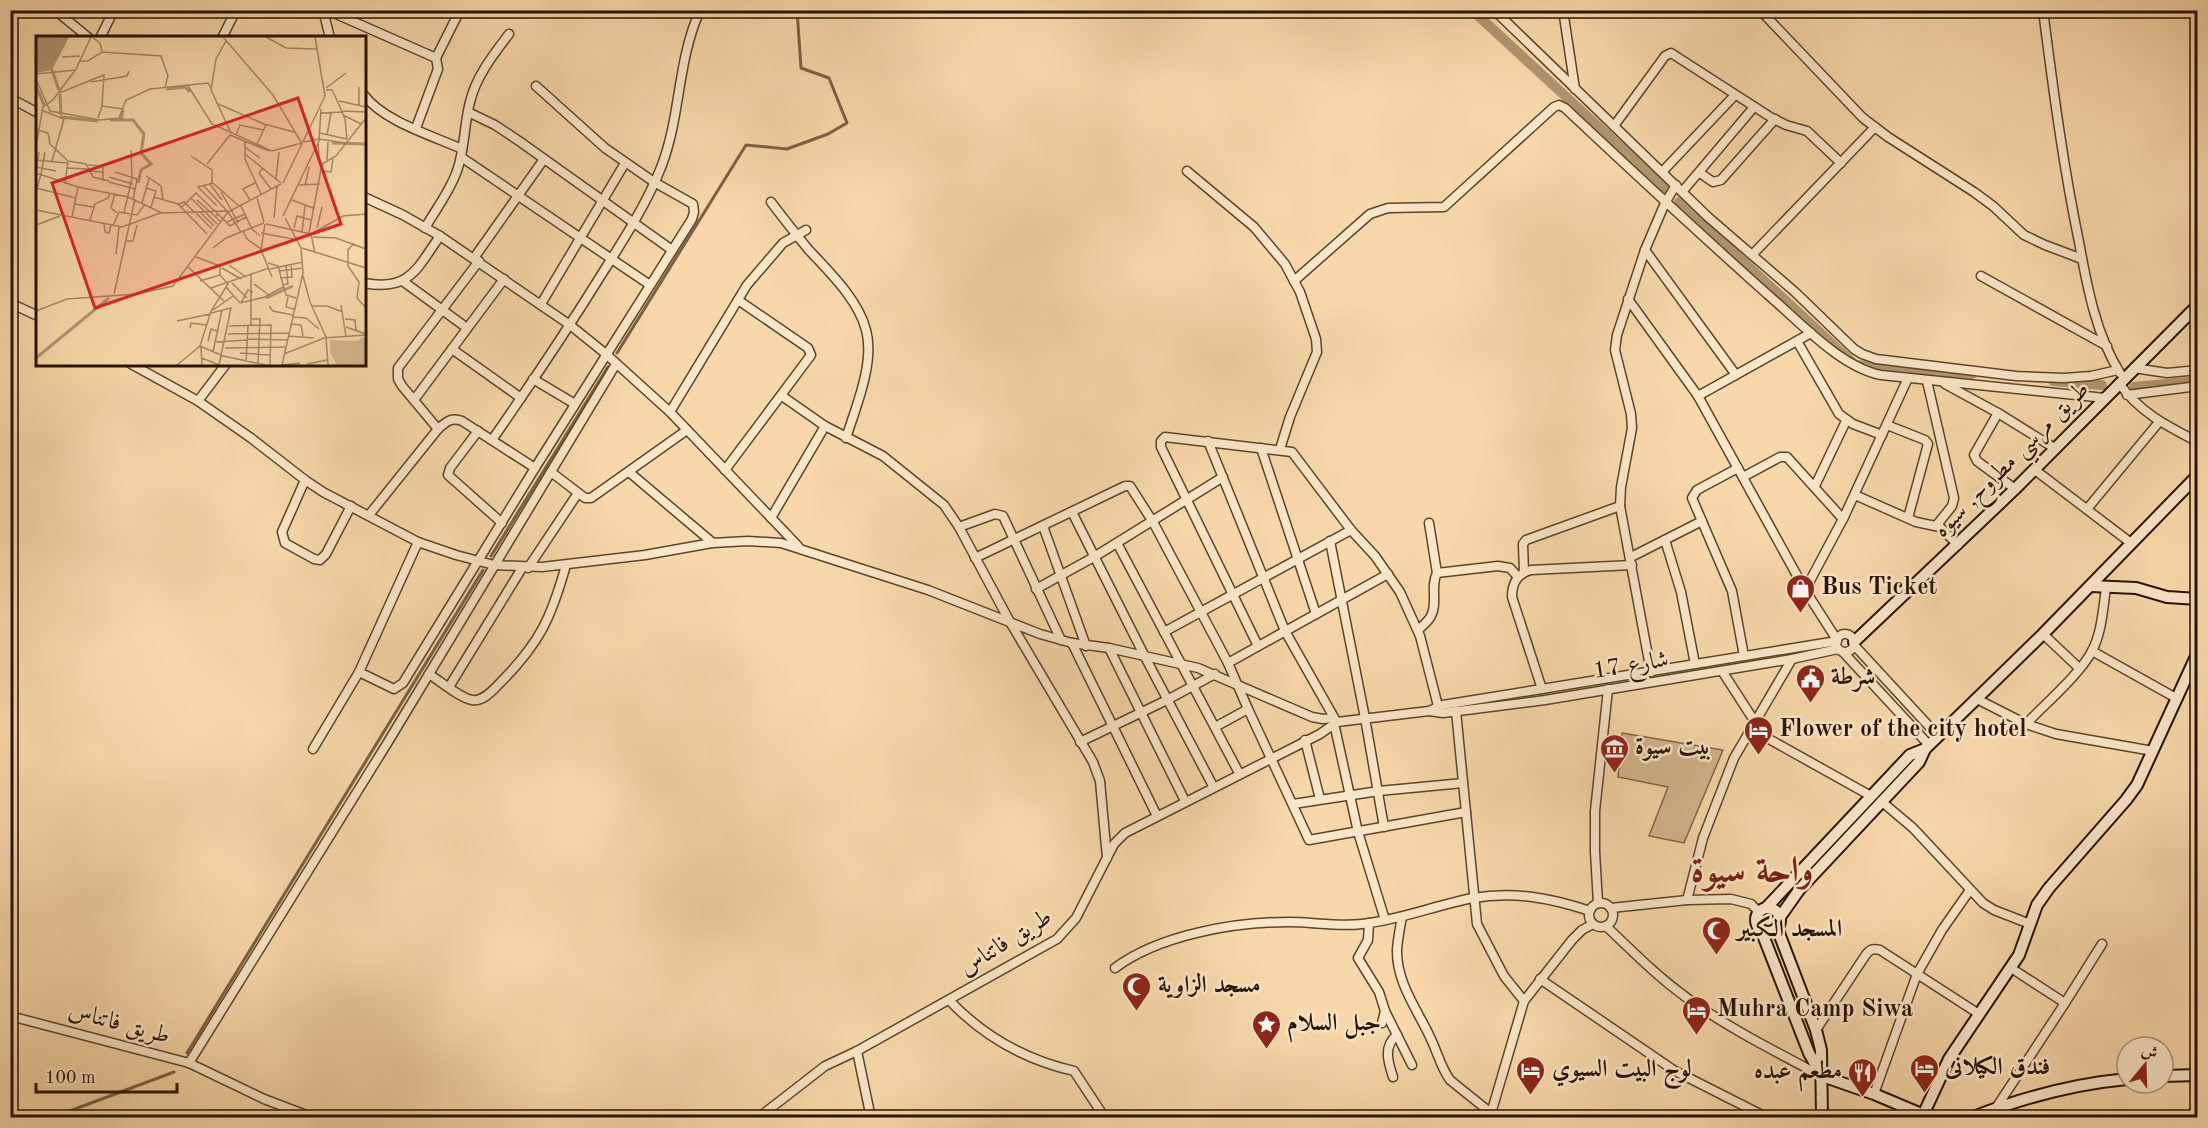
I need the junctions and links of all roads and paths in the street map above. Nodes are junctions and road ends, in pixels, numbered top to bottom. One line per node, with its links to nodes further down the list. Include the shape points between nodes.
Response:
1 (55, 10): 12 (street)
2 (114, 10): 13 (street)
3 (236, 10): 14 (street)
4 (325, 10): 15 (street); 16 (street)
5 (456, 10): 16 (street, via 456,18)
6 (700, 10): 36 (street, via 686,47 668,145)
7 (1494, 10): 18 (street)
8 (1563, 10): 18 (street)
9 (1760, 10): 27 (street)
10 (2043, 10): 54 (street)
11 (509, 33): 24 (street, via 476,85)
12 (87, 36)
13 (101, 36)
14 (223, 36)
15 (330, 36)
16 (436, 58): 28 (street, via 438,69)
17 (536, 86): 32 (street)
18 (1575, 89): 26 (street)
19 (1735, 95): 22 (street); 26 (street, via 1669,53); 34 (street)
20 (10, 98): 23 (street)
21 (366, 100): 28 (street)
22 (1754, 107): 25 (street); 35 (street)
23 (36, 112)
24 (468, 112): 29 (street); 30 (street, via 495,125)
25 (1775, 119): 31 (street, via 1809,132); 35 (street, via 1718,182)
26 (1614, 126): 34 (street)
27 (1875, 127): 31 (street); 54 (street, via 1974,192 2024,235)
28 (416, 128): 29 (street)
29 (461, 153): 38 (street); 44 (street, via 455,177)
30 (544, 159): 38 (street); 40 (street)
31 (1841, 162): 51 (street)
32 (625, 163): 36 (street); 40 (street)
33 (1187, 171): 58 (street, via 1254,227)
34 (1663, 171): 37 (street)
35 (1700, 173): 37 (street)
36 (654, 182): 43 (street); 49 (street, via 694,208 692,219)
37 (1679, 188): 42 (street); 51 (street)
38 (517, 195): 48 (street); 52 (street)
39 (366, 198): 44 (street)
40 (602, 200): 43 (street); 48 (street)
41 (771, 202): 46 (street)
42 (1665, 203): 50 (street); 58 (street, via 1565,108 1557,105 1444,207 1388,208 1370,214); 70 (street)
43 (633, 222): 49 (street); 53 (street)
44 (425, 228): 47 (street)
45 (806, 230): 46 (street)
46 (796, 234): 62 (street, via 777,249); 105 (street, via 844,290 867,332 863,386)
47 (440, 236): 52 (street); 57 (street)
48 (580, 238): 53 (street); 64 (street)
49 (672, 250): 60 (street)
50 (1645, 250): 61 (street); 80 (street)
51 (1752, 255): 81 (street, via 1854,349 1869,357 2055,378)
52 (476, 259): 56 (street); 66 (street)
53 (611, 259): 60 (street); 68 (street)
54 (2082, 259): 72 (street)
55 (1981, 276): 72 (street)
56 (504, 279): 64 (street); 69 (street)
57 (404, 282): 59 (street); 66 (street)
58 (1294, 282): 110 (street, via 1317,347)
59 (366, 283)
60 (650, 285): 74 (street)
61 (1628, 299): 89 (street); 128 (street, via 1616,343 1632,428)
62 (738, 300): 88 (street, via 811,351 810,359); 95 (street)
63 (10, 303): 67 (street)
64 (541, 304): 68 (street)
65 (2198, 305): 78 (street, طريق مرسي مطروح, سيوه)
66 (441, 310): 69 (street); 92 (street, via 398,368 398,379)
67 (36, 315)
68 (570, 325): 74 (street); 83 (street)
69 (467, 328): 73 (street)
70 (1811, 333): 71 (street); 82 (street, via 1862,370)
71 (1797, 341): 80 (street); 97 (street, via 1834,408)
72 (2107, 346): 81 (street)
73 (452, 349): 90 (street); 92 (street)
74 (606, 354): 75 (street); 94 (street)
75 (616, 364): 95 (street); 116 (street)
76 (135, 366): 93 (street)
77 (224, 366): 93 (street)
78 (2134, 368): 79 (street, via 2167,373); 81 (street, طريق مرسي مطروح, سيوه)
79 (2198, 370)
80 (1737, 375): 89 (street)
81 (2120, 377): 87 (street); 91 (street, طريق مرسي مطروح, سيوه)
82 (1908, 378): 84 (street); 99 (street)
83 (533, 379): 90 (street); 94 (street)
84 (1927, 381): 85 (street); 140 (street, via 1954,498)
85 (1942, 383): 91 (street); 96 (street)
86 (2198, 387): 87 (street)
87 (2127, 395): 98 (street)
88 (782, 396): 100 (street); 114 (street)
89 (1698, 396): 113 (street)
90 (521, 398): 106 (street)
91 (2105, 398): 111 (street, طريق مرسي مطروح, سيوه)
92 (414, 400): 101 (street)
93 (198, 401): 121 (street)
94 (575, 404): 112 (street)
95 (670, 412): 102 (street)
96 (1998, 413): 111 (street); 123 (street, via 1974,455)
97 (1846, 421): 104 (street); 122 (street)
98 (2159, 422): 108 (street); 129 (street)
99 (1887, 424): 104 (street); 132 (street, via 1928,444)
100 (825, 426): 105 (street); 133 (street)
101 (438, 429): 103 (street, via 455,419); 131 (street)
102 (687, 430): 114 (street); 117 (street)
103 (478, 431): 106 (street); 136 (street, via 448,475)
104 (1882, 435): 125 (street)
105 (846, 438): 141 (street, via 883,456 927,490 944,505)
106 (492, 440): 112 (street)
107 (1208, 441): 109 (street); 119 (street); 126 (street, via 1170,436 1161,441)
108 (2198, 442)
109 (1261, 448): 110 (street); 154 (street)
110 (1280, 449): 142 (street, via 1292,452)
111 (2056, 449): 115 (street, طريق مرسي مطروح, سيوه)
112 (535, 468): 136 (street)
113 (1738, 468): 120 (street); 135 (street, via 1693,495)
114 (725, 470): 133 (street)
115 (2034, 470): 123 (street, طريق مرسي مطروح, سيوه); 129 (street)
116 (551, 472): 124 (street); 157 (street)
117 (629, 472): 124 (street, via 594,497); 147 (street)
118 (2198, 475): 149 (street)
119 (1223, 477): 126 (street); 164 (street)
120 (1743, 477): 122 (street, via 1784,456); 168 (street)
121 (305, 480): 127 (street); 127 (street, via 282,532 285,543 294,549 322,559)
122 (1815, 486): 134 (street)
123 (2015, 489): 150 (street, طريق مرسي مطروح, سيوه)
124 (578, 493): 159 (street)
125 (1855, 495): 132 (street); 134 (street)
126 (1188, 500): 137 (street); 169 (street)
127 (351, 506): 131 (street)
128 (1620, 506): 156 (street); 162 (street, via 1526,540)
129 (2087, 509): 149 (street)
130 (1072, 512): 137 (street, via 1128,486); 139 (street); 153 (street)
131 (369, 515): 146 (street)
132 (1908, 518): 140 (street)
133 (771, 519): 151 (street)
134 (1843, 519): 168 (street)
135 (1702, 521): 144 (street); 189 (street, via 1732,591)
136 (502, 522): 155 (street)
137 (1153, 522): 148 (street); 172 (street)
138 (1429, 523): 160 (street)
139 (1043, 526): 143 (street); 163 (street)
140 (1936, 526): 150 (street)
141 (959, 527): 143 (street, via 995,513 1003,516); 152 (street)
142 (1352, 530): 145 (street); 161 (street)
143 (1014, 540): 152 (street); 167 (street)
144 (1665, 540): 156 (street); 193 (street, via 1681,592)
145 (1330, 541): 154 (street); 170 (street)
146 (418, 542): 155 (street); 196 (street)
147 (713, 543): 151 (street, via 767,542); 158 (street)
148 (1117, 543): 153 (street); 177 (street)
149 (2131, 543): 165 (street)
150 (1958, 545): 181 (street, طريق مرسي مطروح, سيوه)
151 (799, 547): 174 (street)
152 (975, 558): 174 (street)
153 (1094, 558): 163 (street); 188 (street)
154 (1298, 558): 164 (street); 173 (street)
155 (479, 560): 157 (street); 196 (street, via 400,686 394,688)
156 (1631, 561): 162 (street); 197 (street)
157 (494, 565): 159 (street); 198 (street)
158 (566, 566): 159 (street); 201 (street, via 543,629 513,670 477,700)
159 (525, 568): 201 (street)
160 (1437, 573): 162 (street, via 1498,566); 175 (street, via 1433,613)
161 (1388, 574): 170 (street); 175 (street)
162 (1521, 574): 203 (street, via 1512,588 1512,597)
163 (1061, 576): 167 (street); 183 (street)
164 (1263, 577): 169 (street); 176 (street)
165 (2091, 586): 166 (street); 178 (street)
166 (2106, 588): 171 (street, via 2136,588 2167,597); 186 (street)
167 (1036, 589): 179 (street)
168 (1805, 590): 182 (street)
169 (1233, 594): 172 (street); 184 (street)
170 (1341, 599): 173 (street); 215 (street)
171 (2198, 599)
172 (1201, 612): 177 (street); 192 (street)
173 (1316, 614): 176 (street)
174 (1010, 622): 179 (street); 223 (street)
175 (1418, 630): 210 (street)
176 (1285, 631): 184 (street); 216 (street)
177 (1164, 632): 191 (street)
178 (2043, 634): 194 (street); 206 (street)
179 (1061, 640): 180 (street)
180 (1072, 643): 183 (street); 219 (street)
181 (1854, 644): 182 (street, via 1850,651); 182 (street, via 1846,634); 205 (street)
182 (1839, 645): 189 (street, شارع 17); 190 (street, شارع 17); 209 (street)
183 (1086, 646): 185 (street)
184 (1257, 646): 192 (street)
185 (1109, 648): 188 (street); 214 (street)
186 (2092, 651): 194 (street); 207 (street)
187 (2198, 652): 207 (street)
188 (1144, 655): 191 (street); 208 (street)
189 (1744, 656): 193 (street, شارع 17)
190 (1792, 659): 195 (street, شارع 17); 218 (street)
191 (1180, 663): 199 (street); 202 (street)
192 (1228, 663): 200 (street)
193 (1695, 664): 197 (street, شارع 17)
194 (2079, 668): 217 (street)
195 (1722, 670): 204 (street, شارع 17); 218 (street)
196 (359, 672): 225 (street)
197 (1651, 672): 203 (street, شارع 17)
198 (429, 674): 201 (street); 273 (street)
199 (1215, 674): 200 (street); 202 (street)
200 (1238, 684): 211 (street); 216 (street, via 1318,719)
201 (449, 687)
202 (1193, 687): 208 (street); 220 (street)
203 (1542, 689): 210 (street, شارع 17)
204 (1608, 689): 213 (street, شارع 17); 246 (street, via 1595,812)
205 (1897, 692): 209 (street); 221 (street)
206 (1977, 699): 217 (street); 221 (street)
207 (2176, 699): 226 (street)
208 (1167, 700): 214 (street); 230 (street)
209 (1887, 700): 224 (street)
210 (1438, 706): 212 (street, شارع 17)
211 (1248, 709): 220 (street); 227 (street)
212 (1430, 711): 213 (street, شارع 17); 215 (street, شارع 17)
213 (1456, 711): 229 (street)
214 (1141, 713): 219 (street); 235 (street)
215 (1365, 718): 216 (street, شارع 17); 231 (street)
216 (1334, 721): 222 (street, طريق فاتناس, via 1320,734); 232 (street)
217 (2026, 724): 226 (street, via 2081,740)
218 (1753, 725): 233 (street); 245 (street, via 1714,805)
219 (1113, 727): 223 (street); 239 (street)
220 (1215, 727): 228 (street)
221 (1938, 736): 224 (street)
222 (1305, 740): 227 (street, طريق فاتناس); 234 (street)
223 (1080, 742): 242 (street, via 1100,781)
224 (1927, 747): 233 (street, via 1910,755); 236 (street, via 1919,762)
225 (313, 749)
226 (2154, 751): 255 (street, via 2137,785 2049,888)
227 (1271, 757): 228 (street, طريق فاتناس); 237 (street)
228 (1239, 773): 230 (street, طريق فاتناس)
229 (1463, 783): 231 (street); 238 (street)
230 (1213, 786): 235 (street, طريق فاتناس)
231 (1378, 790): 232 (street); 240 (street)
232 (1348, 795): 234 (street); 241 (street)
233 (1871, 796): 248 (street)
234 (1320, 799): 237 (street)
235 (1185, 801): 239 (street, طريق فاتناس)
236 (1881, 801): 243 (street, via 1913,828); 253 (street, via 1793,896)
237 (1293, 804): 241 (street, via 1309,840)
238 (1466, 812): 240 (street); 244 (street)
239 (1157, 816): 242 (street, طريق فاتناس, via 1119,838)
240 (1384, 827): 241 (street)
241 (1358, 832): 251 (street)
242 (1107, 858): 263 (street, طريق فاتناس, via 1076,918 1057,939)
243 (1970, 891): 255 (street, via 1994,910); 261 (street)
244 (1473, 898): 249 (street, via 1534,896); 250 (street); 264 (street, via 1477,924 1504,976)
245 (1687, 900): 247 (street); 248 (street, via 1742,900)
246 (1598, 903): 247 (street); 249 (street)
247 (1611, 909): 256 (street, via 1613,918)
248 (1763, 910): 253 (street, via 1775,910); 257 (street, via 1756,921)
249 (1590, 911): 254 (street)
250 (1402, 916): 251 (street); 282 (street, via 1398,961 1409,997 1445,1074)
251 (1385, 920): 252 (street)
252 (1370, 923): 259 (street, via 1249,924 1158,944); 266 (street, via 1368,940 1358,958 1379,992)
253 (1779, 923): 257 (street, via 1769,932); 270 (street)
254 (1593, 924): 256 (street); 262 (street, via 1582,930)
255 (2030, 924): 260 (street)
256 (1606, 926): 276 (street, via 1697,1006)
257 (1761, 930): 276 (street, via 1809,1053)
258 (2102, 944): 265 (street)
259 (1114, 968)
260 (2011, 968): 265 (street); 267 (street)
261 (1917, 974): 267 (street); 270 (street, via 1880,950 1871,949); 280 (street)
262 (1540, 979): 264 (street); 288 (street, via 1675,1071)
263 (949, 1000): 272 (street, طريق فاتناس); 287 (street, via 966,1018 1000,1042 1045,1064 1074,1071)
264 (1524, 1001): 282 (street)
265 (2066, 1003): 281 (street)
266 (1385, 1011): 269 (street); 271 (street)
267 (1979, 1014): 283 (street, via 1949,1059)
268 (10, 1016): 273 (street, طريق فاتناس)
269 (1382, 1023)
270 (1816, 1030): 276 (street)
271 (1396, 1035): 274 (street); 278 (street, via 1391,1039 1387,1060)
272 (857, 1051): 285 (street, طريق فاتناس, via 825,1066); 286 (street)
273 (189, 1064): 284 (street, طريق فاتناس)
274 (1412, 1065)
275 (2198, 1075): 277 (street)
276 (1822, 1076): 280 (street); 289 (street)
277 (2175, 1076)
278 (1393, 1077)
279 (2115, 1081): 281 (street)
280 (1874, 1094): 283 (street)
281 (1996, 1108): 290 (street)
282 (1490, 1115)
283 (1927, 1115)
284 (314, 1118)
285 (758, 1118)
286 (871, 1118)
287 (1105, 1118)
288 (1768, 1118)
289 (1822, 1118)
290 (1971, 1118)

